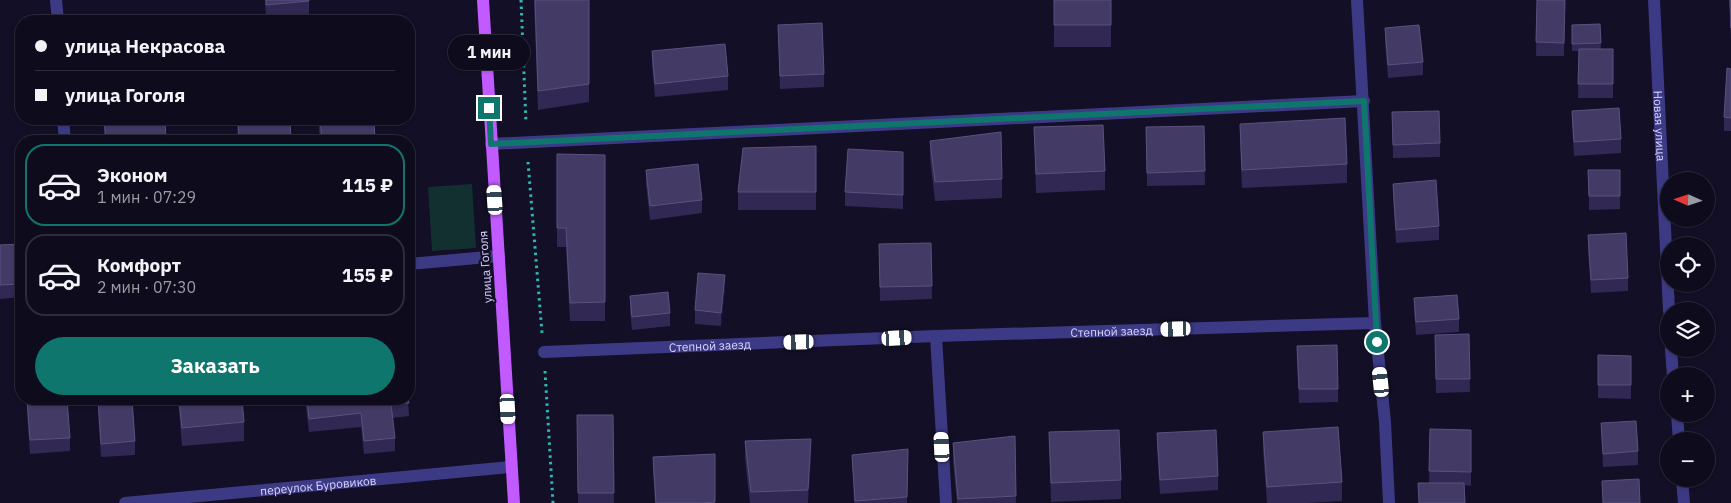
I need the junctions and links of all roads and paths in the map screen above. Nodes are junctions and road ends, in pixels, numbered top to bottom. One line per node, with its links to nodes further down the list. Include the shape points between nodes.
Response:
1 (56, 0): 6 (street)
2 (483, 0): 9 (main road, улица Гоголя)
3 (521, 0): 8 (path)
4 (1357, 0): 7 (street)
5 (1654, 0): 12 (street, Новая улица)
6 (57, 15)
7 (1364, 101): 8 (street); 13 (street)
8 (527, 142): 9 (street); 15 (path)
9 (491, 144): 10 (main road, улица Гоголя)
10 (498, 256): 11 (street); 16 (main road, улица Гоголя)
11 (415, 263)
12 (1669, 302)
13 (1375, 323): 14 (street, Степной заезд); 22 (street)
14 (936, 336): 15 (street, Степной заезд); 21 (street)
15 (544, 352): 20 (path)
16 (511, 467): 18 (street, переулок Буровиков); 19 (main road, улица Гоголя)
17 (1683, 487): 23 (street)
18 (125, 503)
19 (514, 503)
20 (553, 503)
21 (946, 503)
22 (1389, 503)
23 (1684, 503)

